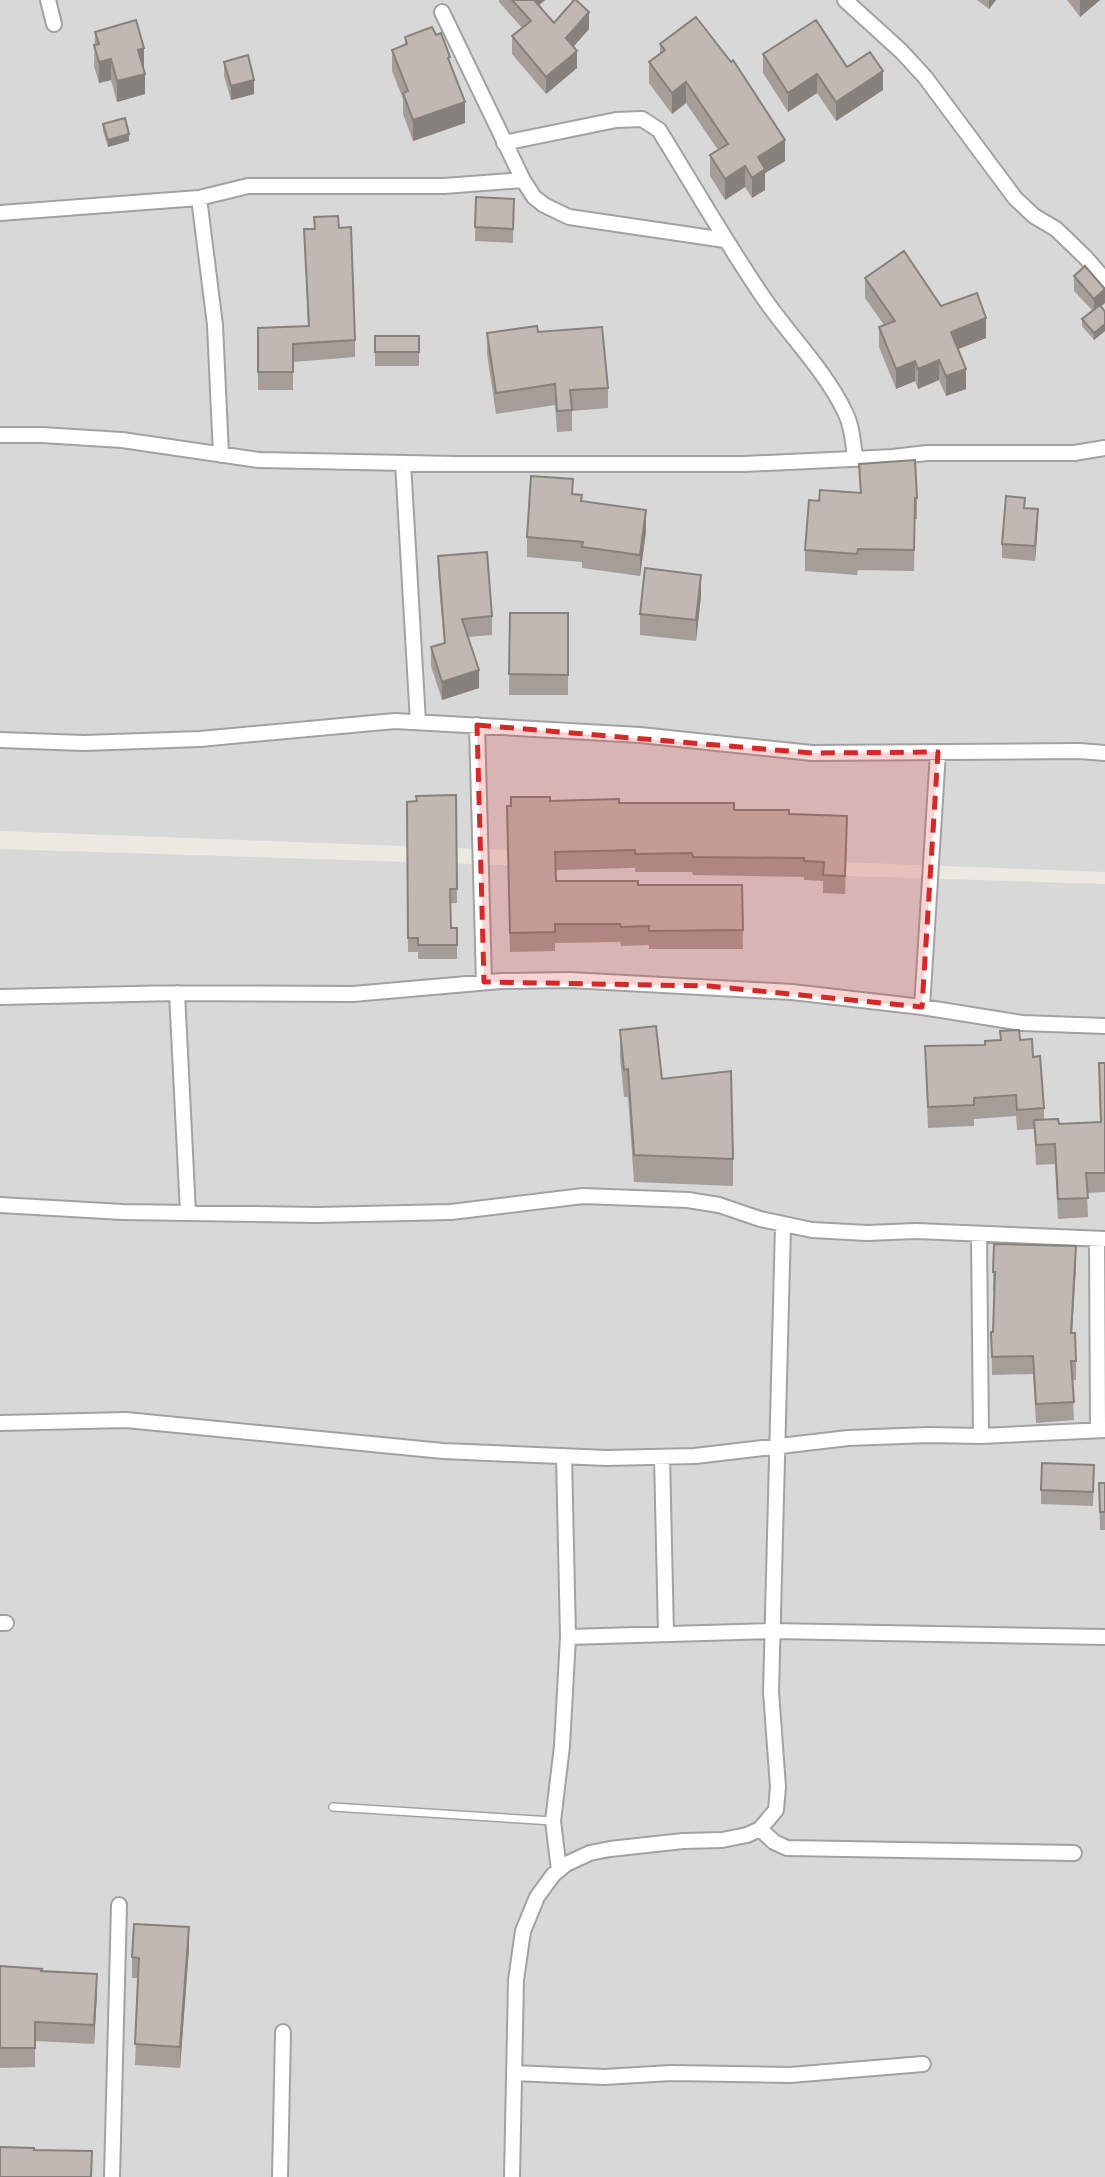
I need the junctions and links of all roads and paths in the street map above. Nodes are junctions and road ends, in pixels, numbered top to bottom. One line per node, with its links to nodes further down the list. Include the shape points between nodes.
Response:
1 (48, 0): 4 (street)
2 (845, 0): 10 (street, via 925,77 1015,198 1056,229)
3 (442, 12): 5 (street)
4 (54, 24)
5 (504, 143): 6 (street); 9 (street, via 642,119 659,130)
6 (523, 180): 7 (street, via 444,186 248,186); 9 (street, via 534,197 569,217)
7 (199, 198): 8 (street); 13 (street, via 215,325)
8 (0, 212)
9 (725, 240): 14 (street, via 834,392 852,431)
10 (1105, 280)
11 (0, 435): 13 (street, via 122,440)
12 (1105, 448): 14 (street, via 1050,454 927,453)
13 (221, 455): 15 (street)
14 (855, 458): 15 (street, via 744,464)
15 (403, 463): 16 (street)
16 (418, 722): 17 (street); 18 (street, via 178,740)
17 (477, 725): 19 (street, via 812,753); 21 (street)
18 (0, 740)
19 (938, 752): 20 (street); 24 (street)
20 (1105, 753)
21 (484, 982): 22 (street, via 353,994); 24 (street, via 570,980 709,986)
22 (177, 993): 23 (street); 27 (street)
23 (0, 997)
24 (922, 1007): 25 (street, via 1022,1023)
25 (1105, 1026)
26 (0, 1205): 27 (street)
27 (188, 1213): 28 (street, via 421,1213 583,1196 688,1200)
28 (783, 1225): 29 (street, via 867,1233); 34 (street)
29 (979, 1234): 30 (street); 33 (street)
30 (1101, 1239): 32 (street)
31 (0, 1423): 35 (street, via 126,1420 443,1451)
32 (1101, 1429): 33 (street)
33 (981, 1436): 34 (street, via 929,1434)
34 (776, 1445): 36 (street); 37 (street)
35 (564, 1456): 36 (street); 39 (street)
36 (662, 1457): 38 (street)
37 (772, 1631): 38 (street); 40 (street); 43 (street, via 778,1787 776,1811)
38 (666, 1634): 39 (street)
39 (568, 1637): 42 (street)
40 (1105, 1637)
41 (333, 1807): 42 (lane)
42 (554, 1821): 45 (street)
43 (760, 1829): 44 (street, via 787,1848); 45 (street, via 722,1840 590,1853)
44 (1074, 1853)
45 (559, 1870): 49 (street, via 537,1896 523,1931 516,1980)
46 (119, 1905): 50 (street)
47 (282, 2032): 51 (street)
48 (923, 2064): 49 (street, via 790,2075)
49 (514, 2073): 52 (street)
50 (112, 2177)
51 (279, 2177)
52 (512, 2177)

